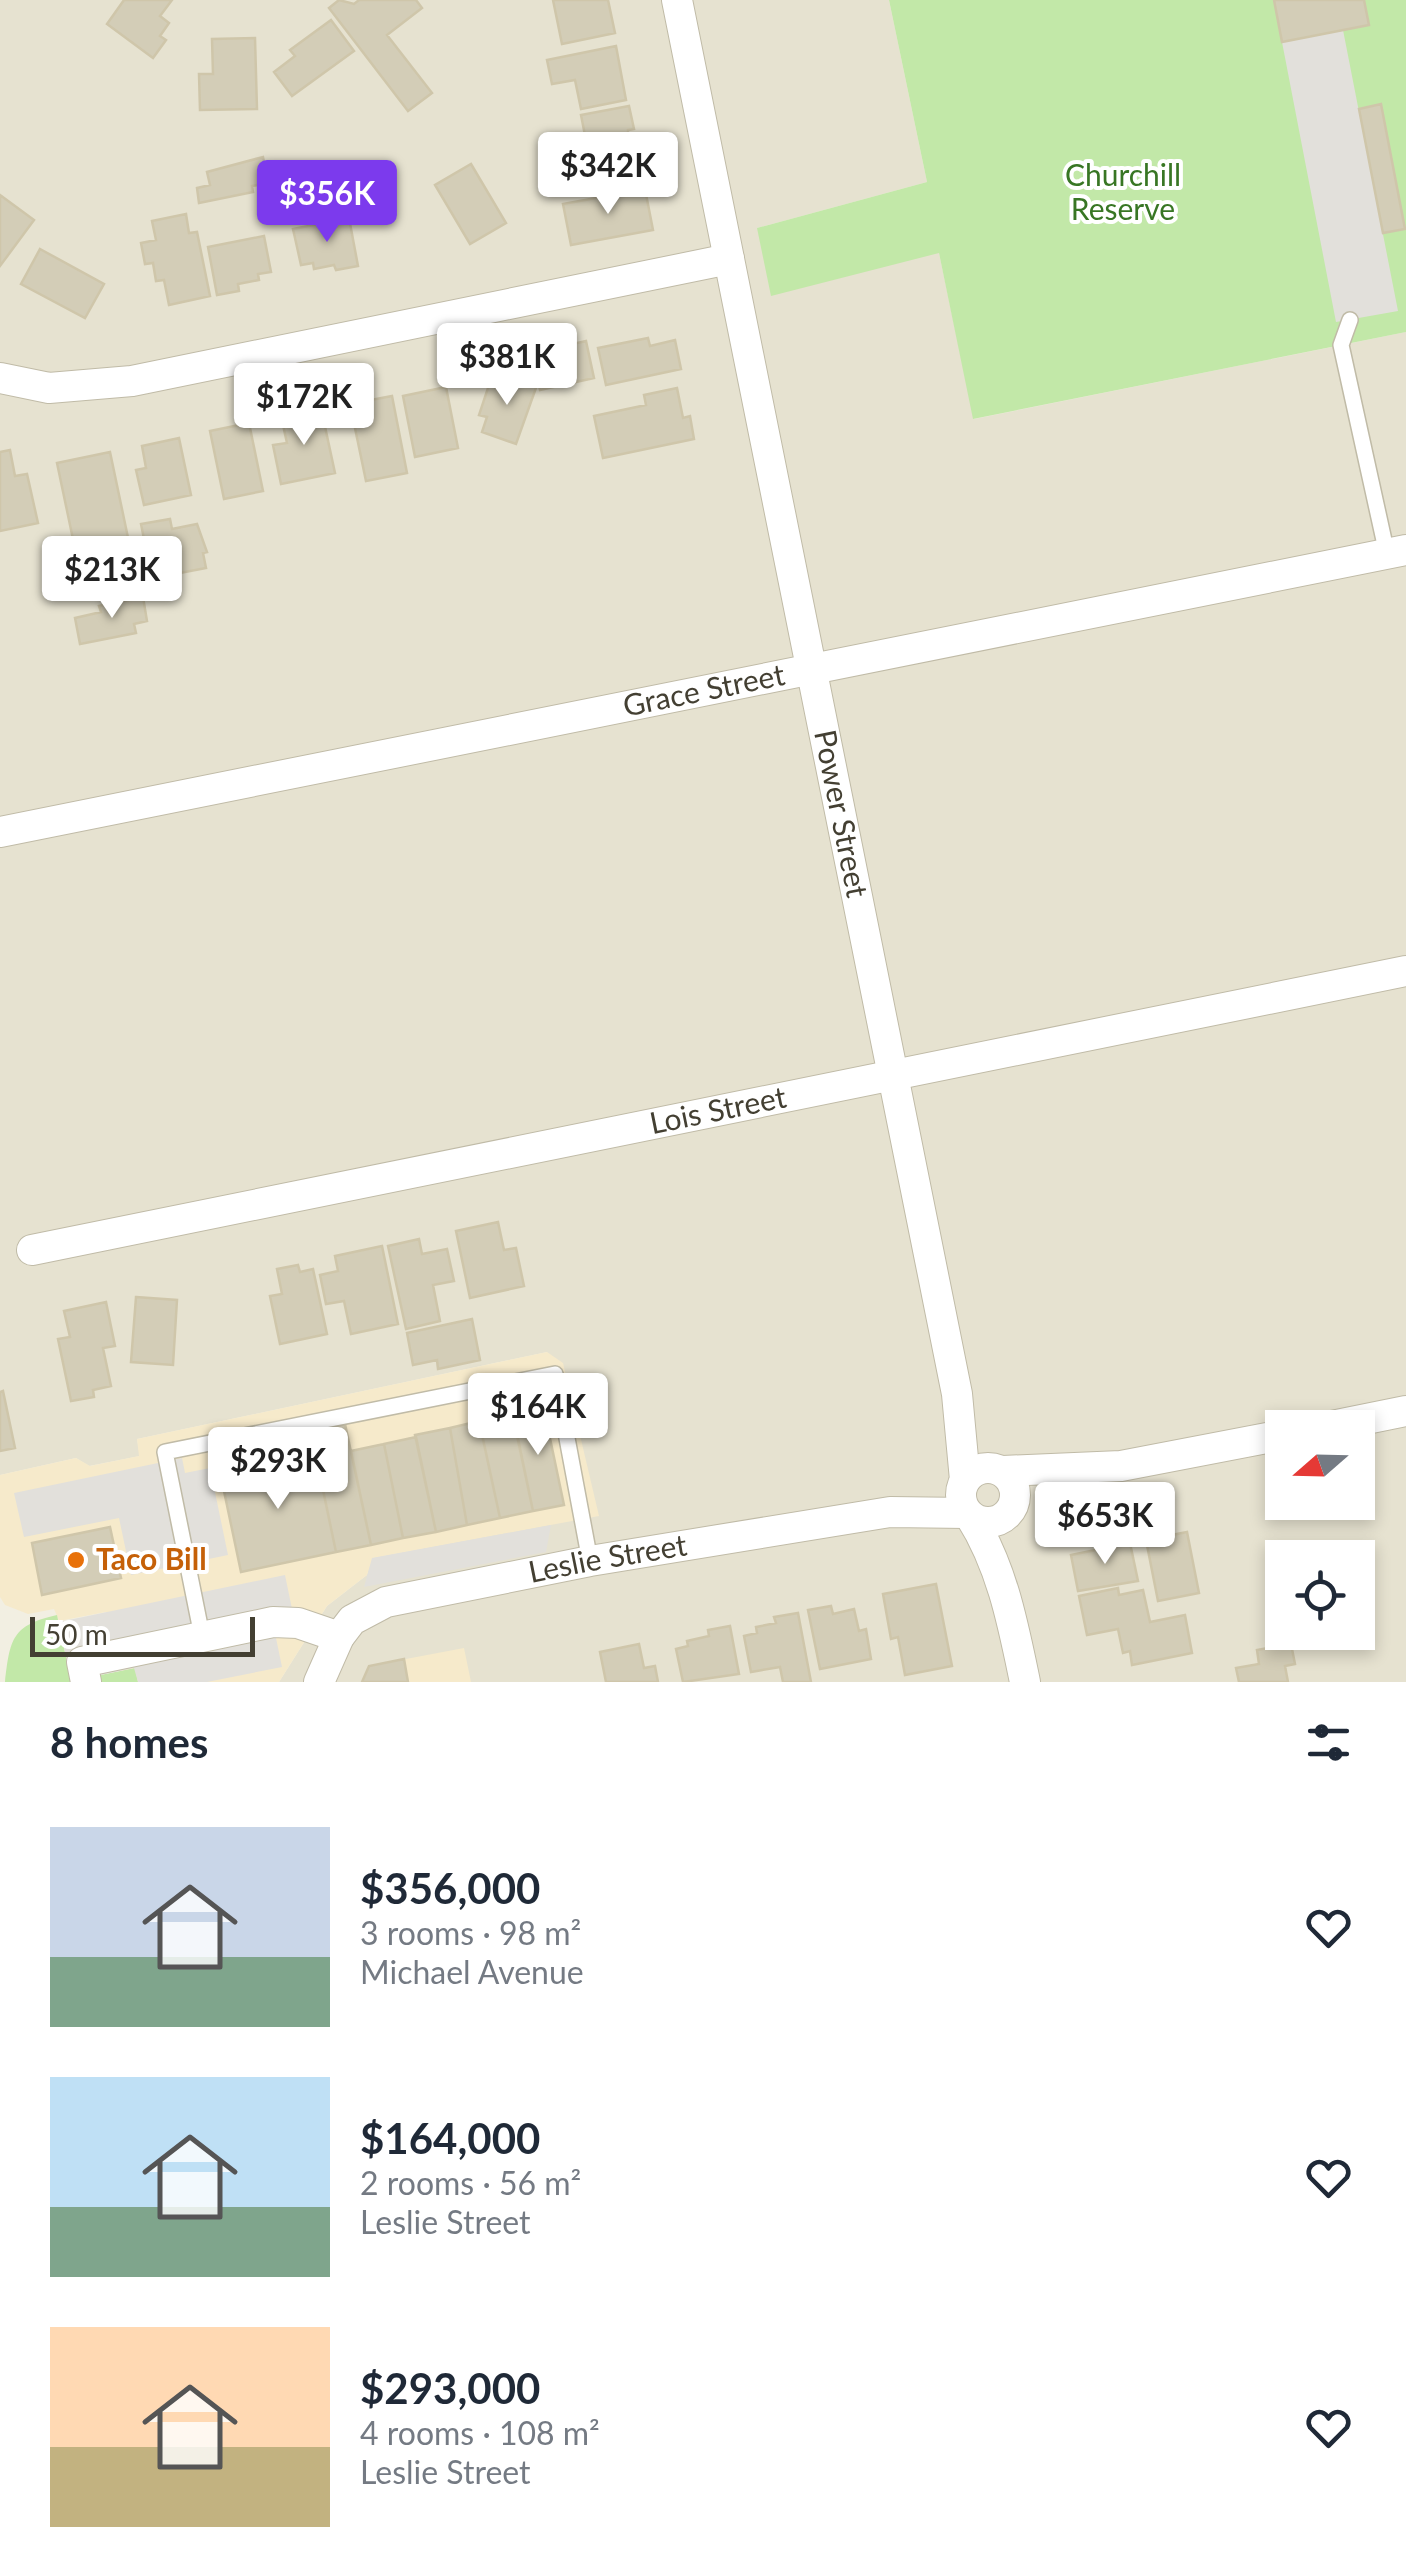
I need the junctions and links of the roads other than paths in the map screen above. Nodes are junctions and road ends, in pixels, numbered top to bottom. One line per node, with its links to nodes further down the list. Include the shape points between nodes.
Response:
1 (676, 0): 2 (street, Power Street)
2 (729, 259): 4 (street, via 132,381 49,388); 6 (street, Power Street)
3 (1350, 320): 5 (lane, via 1342,345)
4 (0, 378)
5 (1397, 552): 6 (street, Grace Street)
6 (811, 669): 7 (street, Grace Street); 9 (street, Power Street)
7 (0, 832)
8 (1406, 971): 9 (street, Lois Street)
9 (893, 1075): 10 (street, Lois Street); 11 (street, Power Street)
10 (32, 1250)
11 (957, 1394): 16 (street, Power Street, via 987,1456); 17 (street, Power Street)
12 (1406, 1412): 13 (street)
13 (1375, 1418)
14 (1265, 1438): 15 (street)
15 (1122, 1466): 16 (street); 18 (street)
16 (1002, 1471): 17 (street, via 977,1469); 18 (street, via 1014,1485)
17 (966, 1498): 18 (street, via 995,1522); 19 (street, Leslie Street); 20 (street, Power Street)
18 (1011, 1510): 20 (street, Power Street)
19 (590, 1561): 21 (lane, via 555,1374 165,1452); 22 (street, Leslie Street, via 386,1602 352,1620)
20 (1010, 1606): 25 (street, Power Street)
21 (202, 1636): 22 (street, via 285,1622); 23 (street, via 82,1662)
22 (339, 1636): 24 (street, Leslie Street)
23 (86, 1682)
24 (319, 1682)
25 (1025, 1682)

